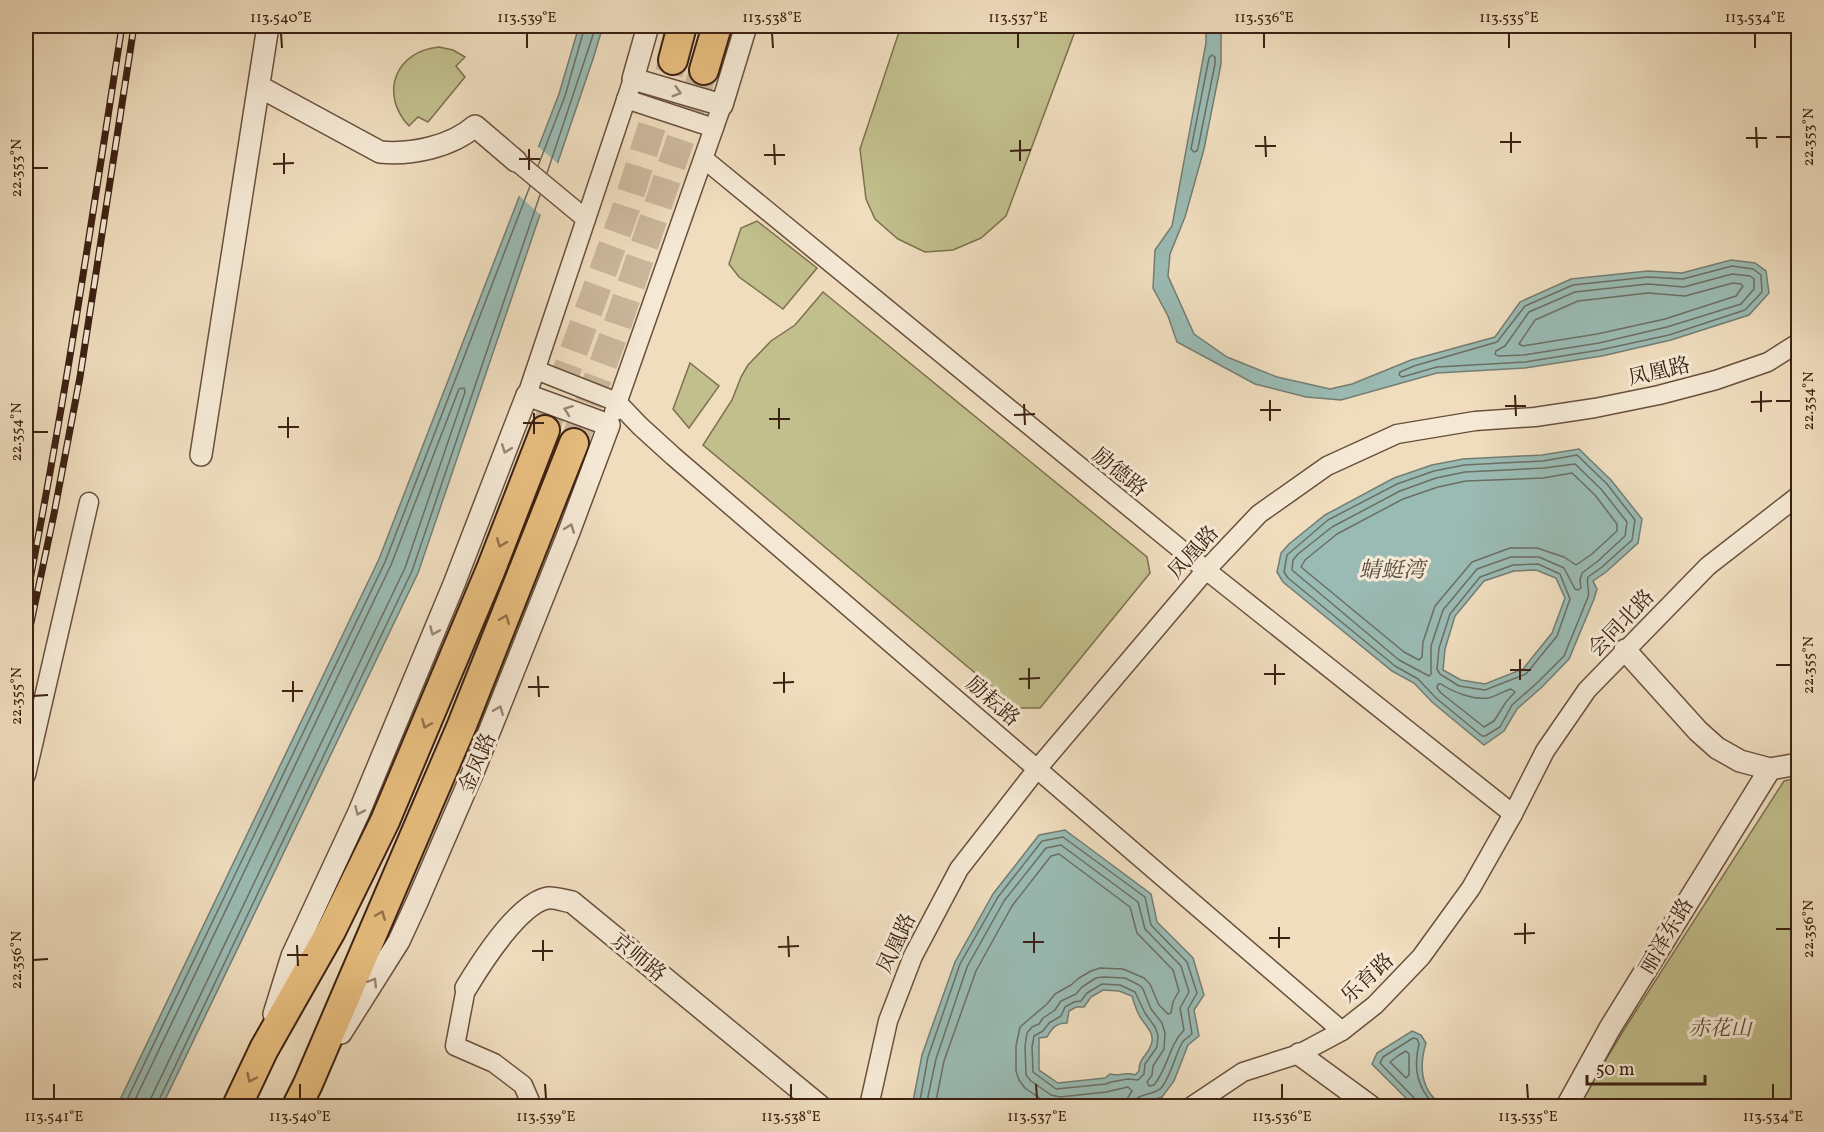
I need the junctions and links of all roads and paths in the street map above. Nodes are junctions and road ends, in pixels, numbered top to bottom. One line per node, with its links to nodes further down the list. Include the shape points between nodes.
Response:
1 (268, 26): 9 (street)
2 (648, 26): 8 (street)
3 (682, 26): 6 (highway)
4 (717, 26): 7 (highway)
5 (746, 26): 11 (street)
6 (673, 60)
7 (704, 70)
8 (633, 79): 10 (street); 11 (street, one-way to 11)
9 (260, 87): 14 (street, via 380,152 397,153 446,144 475,126); 23 (street)
10 (626, 99): 12 (street); 15 (street)
11 (722, 105): 12 (street)
12 (714, 128): 13 (street)
13 (704, 159): 19 (street); 26 (street, 励德路)
14 (516, 161): 15 (street)
15 (586, 219): 17 (street)
16 (1798, 343): 26 (street, 凤凰路, via 1768,362 1659,395 1535,417 1475,421 1397,434 1327,466 1259,514)
17 (536, 370): 18 (street); 19 (street)
18 (527, 395): 20 (street, one-way to 18); 35 (street, one-way to 35, via 359,812 292,956)
19 (617, 402): 20 (street); 29 (street, 励耘路, via 682,463)
20 (609, 425): 37 (street, 金凤路, one-way to 20, via 399,941 474,770)
21 (545, 430): 35 (highway, one-way to 35, via 385,821 331,931)
22 (574, 443): 37 (highway, 金凤路, one-way to 22, via 462,725)
23 (201, 455)
24 (1798, 496): 27 (street, 会同北路, via 1708,566)
25 (89, 502): 31 (street)
26 (1206, 570): 29 (street, 凤凰路); 32 (street, 励德路)
27 (1625, 650): 30 (street, via 1717,748 1740,761); 32 (street, 会同北路, via 1587,690 1545,751)
28 (1798, 764): 30 (street)
29 (1037, 769): 34 (street, 励耘路); 41 (street, 凤凰路, via 959,868 913,956 888,1020)
30 (1770, 769): 44 (street, 丽泽东路, via 1610,1028)
31 (26, 775)
32 (1513, 814): 34 (street, 乐育路, via 1471,888 1421,957 1375,1005)
33 (465, 987): 39 (street, via 455,1046 494,1063 523,1085); 40 (street, 京师路, via 486,954 528,906 549,898 572,902)
34 (1342, 1030): 36 (street, 乐育路)
35 (264, 1048): 38 (highway, one-way to 38)
36 (1299, 1054): 42 (street, 乐育路, via 1243,1072); 43 (street)
37 (303, 1095)
38 (237, 1107)
39 (532, 1107)
40 (820, 1107)
41 (869, 1107)
42 (1192, 1107)
43 (1370, 1107)
44 (1567, 1107)

